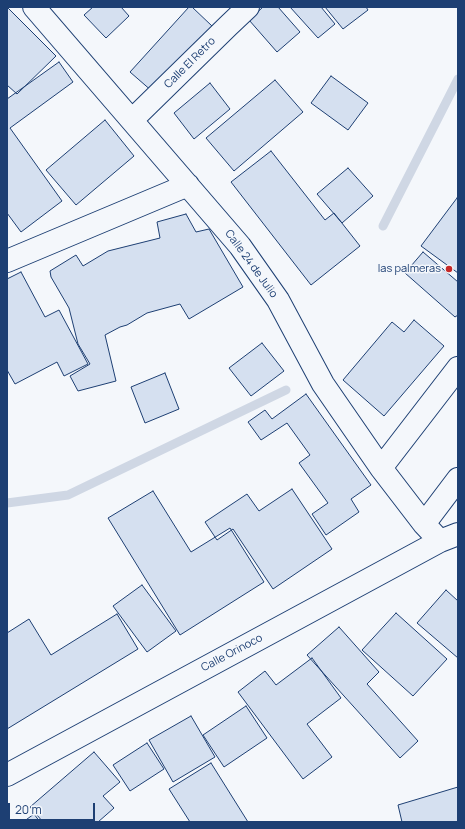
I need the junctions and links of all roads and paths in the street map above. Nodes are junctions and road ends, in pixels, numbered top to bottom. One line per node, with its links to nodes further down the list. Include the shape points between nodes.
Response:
1 (34, 7): 3 (street, Calle 24 de Julio)
2 (248, 7): 3 (street, Calle El Retro)
3 (132, 120): 4 (street, Calle 24 de Julio)
4 (188, 185): 5 (street); 7 (street, Calle 24 de Julio, via 240,246 278,300 323,384)
5 (7, 262)
6 (458, 368): 7 (street)
7 (381, 468): 9 (street, Calle 24 de Julio)
8 (458, 479): 9 (street)
9 (424, 524): 10 (street, Calle 24 de Julio)
10 (449, 537): 11 (street, Calle Orinoco)
11 (7, 775)

